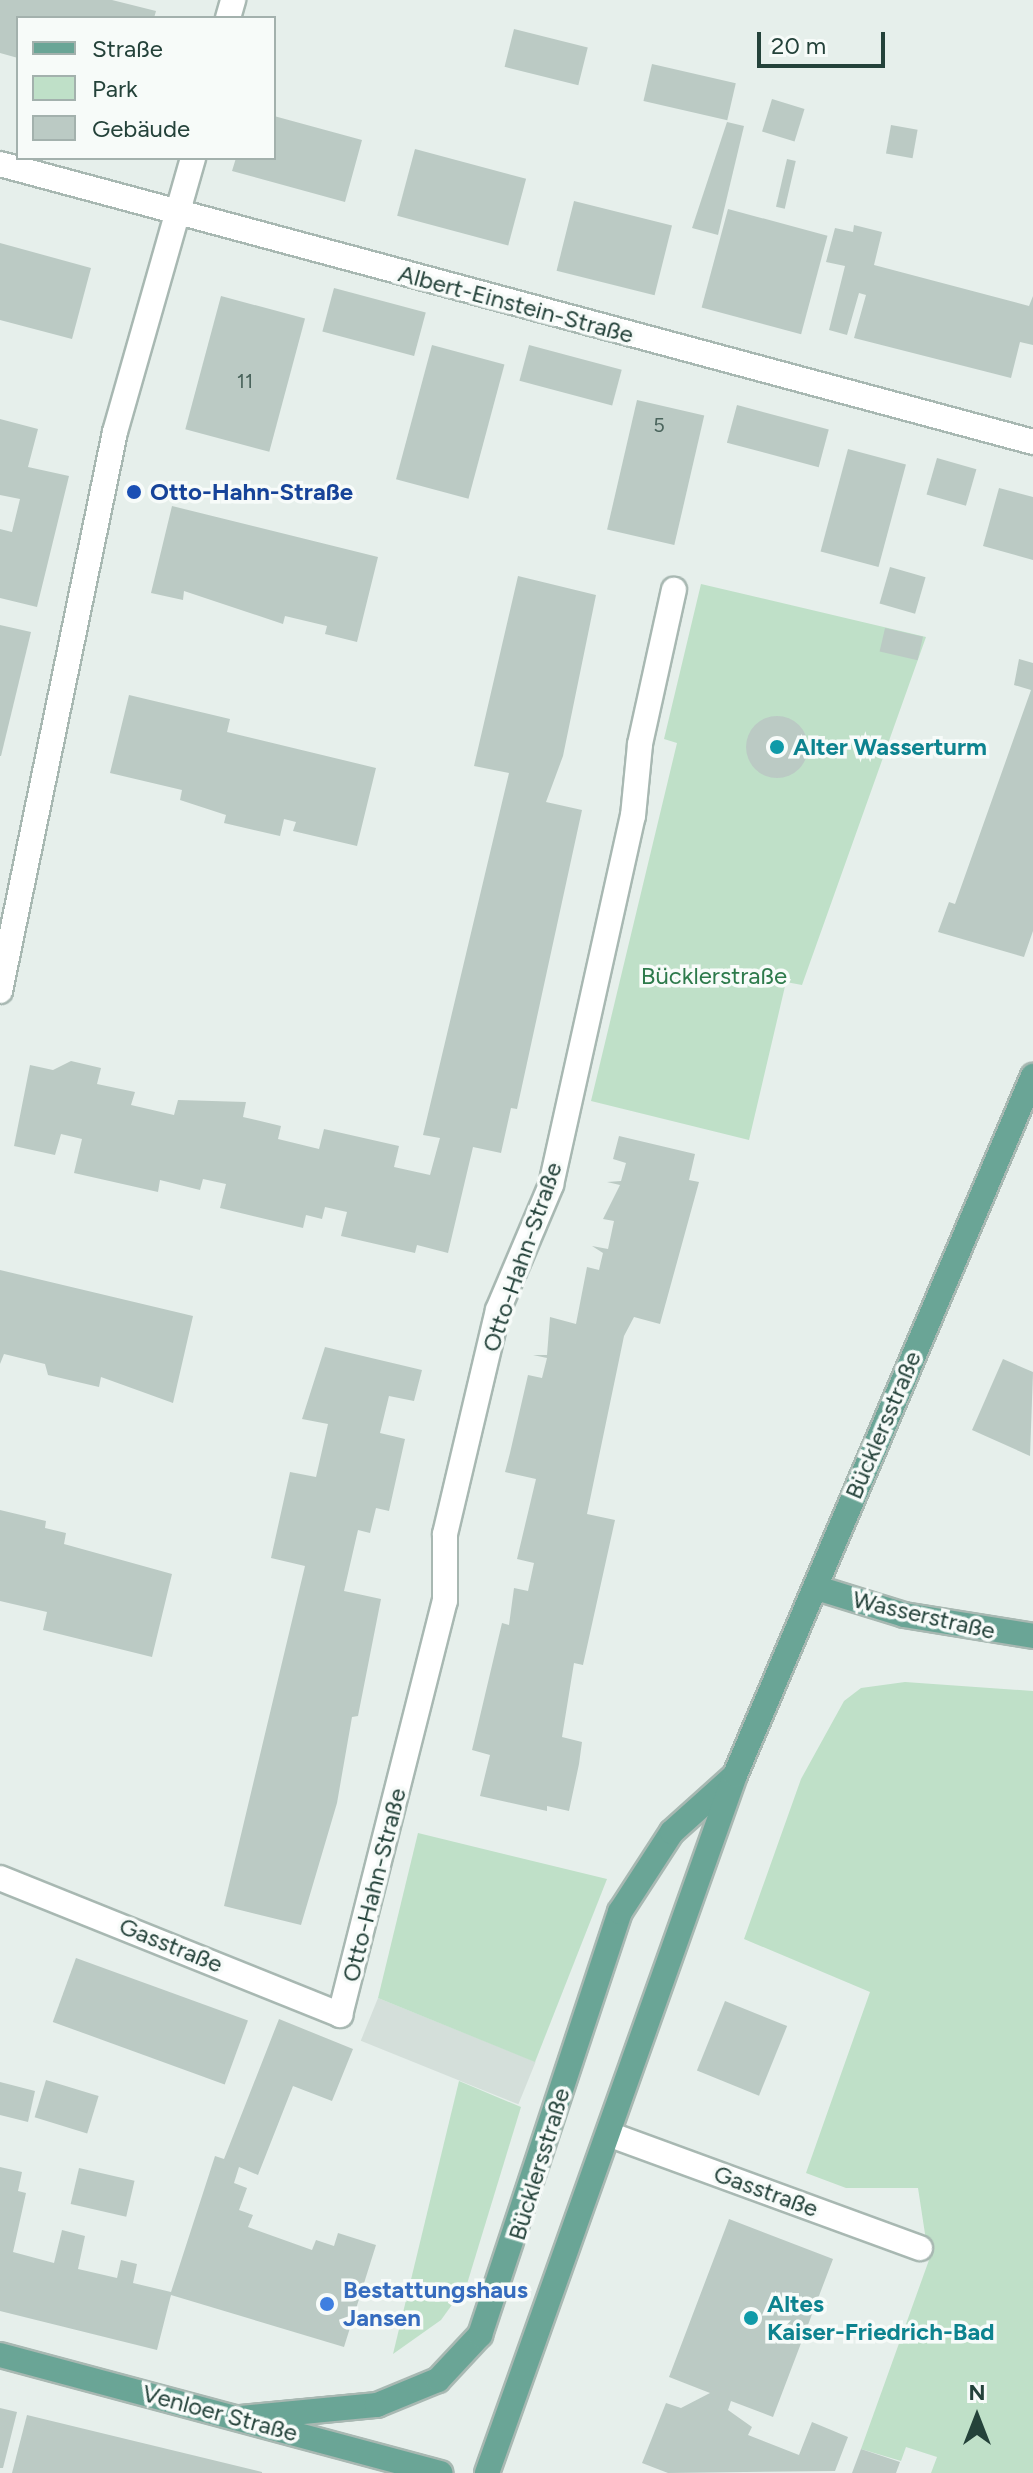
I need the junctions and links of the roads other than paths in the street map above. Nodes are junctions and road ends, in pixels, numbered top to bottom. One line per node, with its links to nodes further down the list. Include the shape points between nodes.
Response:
1 (192, 160): 3 (street)
2 (0, 164): 3 (street, Albert-Einstein-Straße)
3 (179, 214): 4 (street, Albert-Einstein-Straße); 6 (street, via 115,432)
4 (1033, 442)
5 (674, 590): 13 (street, Otto-Hahn-Straße, via 640,744 633,816 551,1185 498,1310 445,1534 445,1601)
6 (5, 944): 7 (street)
7 (0, 991)
8 (1033, 1076): 9 (main road, Bücklersstraße)
9 (817, 1588): 10 (main road, Wasserstraße, via 904,1615); 11 (main road, Bücklersstraße)
10 (1033, 1636)
11 (735, 1775): 14 (main road, Bücklersstraße); 17 (main road, Bücklersstraße, via 672,1832 620,1912 480,2335 438,2380 377,2405)
12 (0, 1878): 13 (street, Gasstraße)
13 (340, 2015)
14 (611, 2135): 15 (street, Gasstraße); 19 (main road, Bücklersstraße)
15 (920, 2248)
16 (0, 2355): 17 (main road, Venloer Straße)
17 (241, 2418): 18 (main road, Venloer Straße)
18 (440, 2473)
19 (487, 2473)

